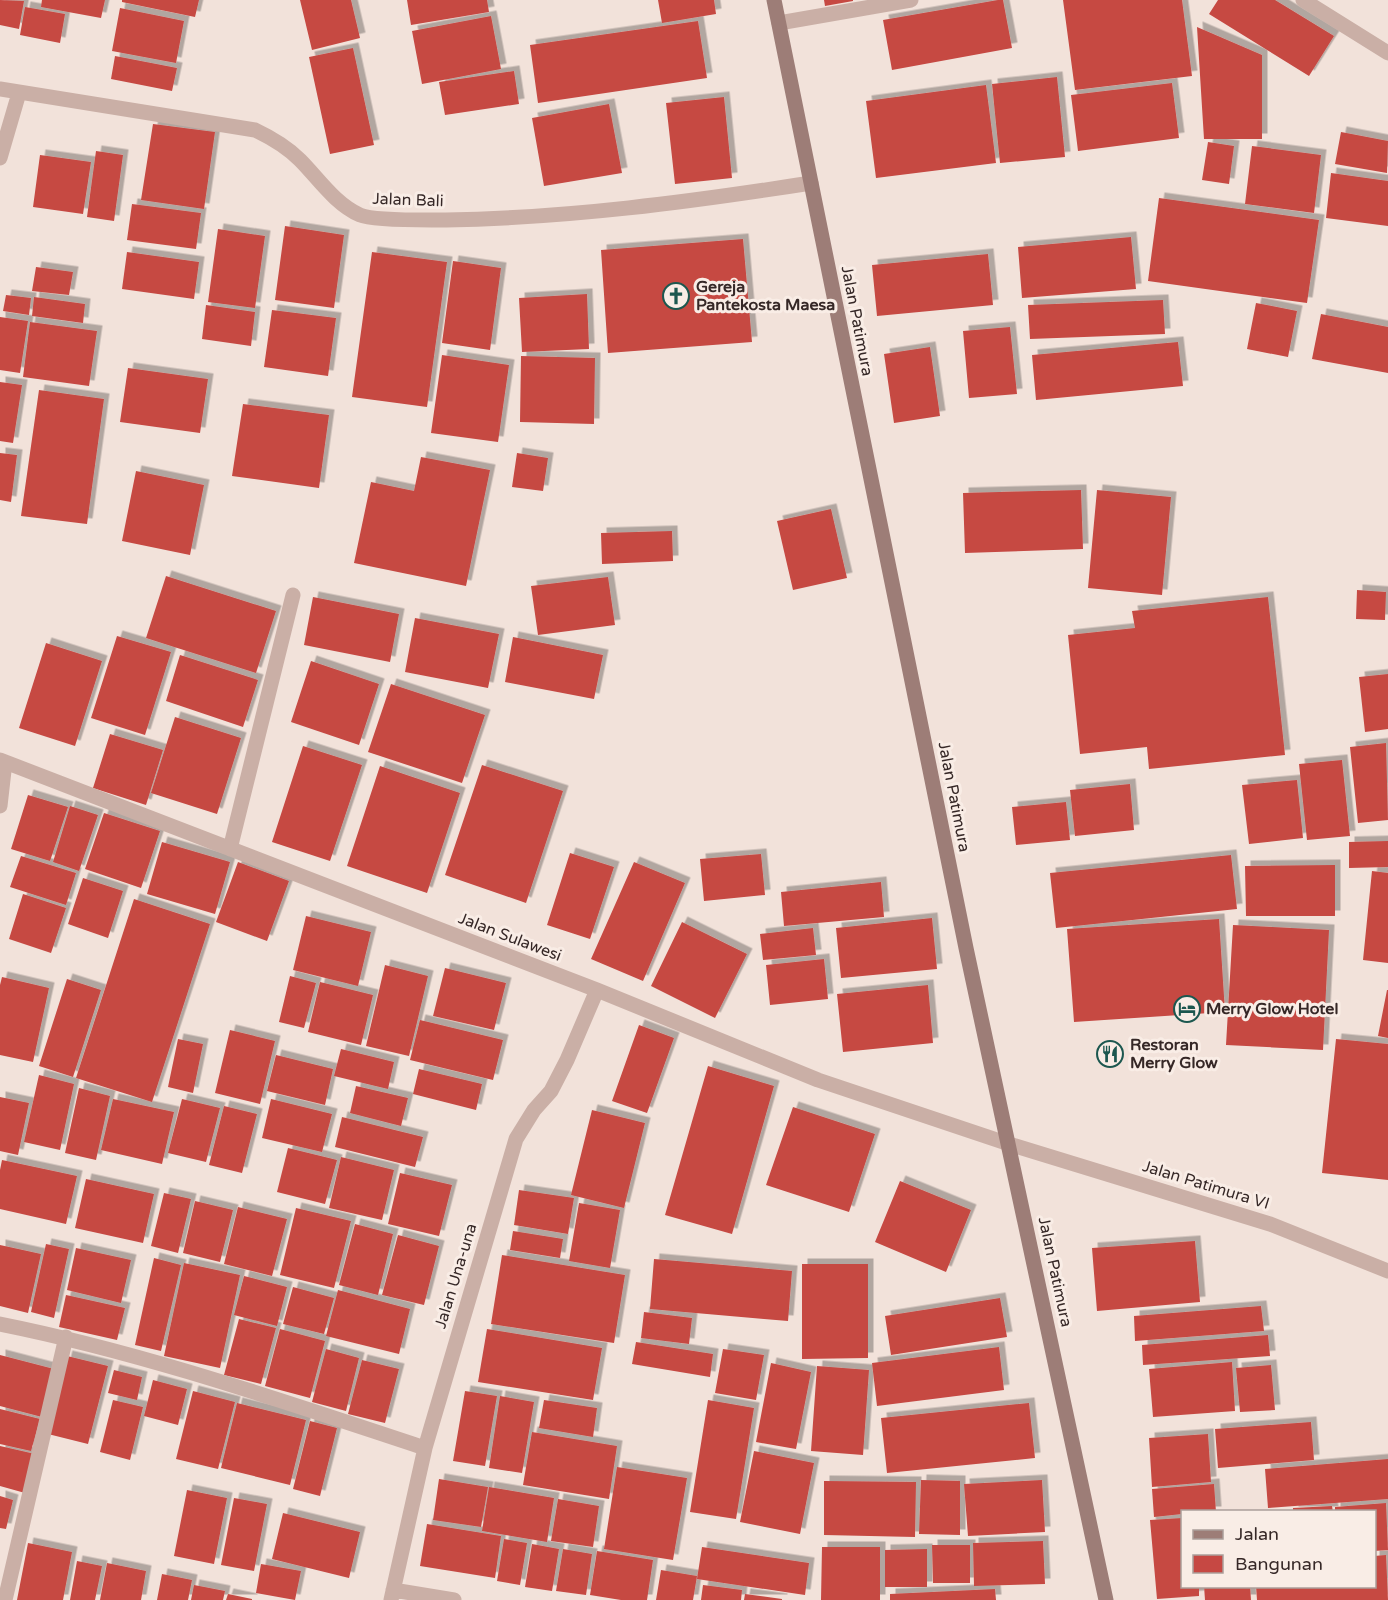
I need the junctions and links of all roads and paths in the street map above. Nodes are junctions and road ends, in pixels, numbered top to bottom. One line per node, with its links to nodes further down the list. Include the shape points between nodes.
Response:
1 (774, 0): 4 (main road, Jalan Patimura)
2 (911, 0): 4 (street)
3 (1303, 0): 5 (street)
4 (779, 23): 9 (main road, Jalan Patimura)
5 (1388, 53)
6 (0, 89): 7 (street, Jalan Bali)
7 (19, 93): 8 (street); 9 (street, Jalan Bali, via 255,130 277,141 346,207 362,216 489,219 708,200)
8 (0, 158)
9 (811, 183): 15 (main road, Jalan Patimura)
10 (293, 595): 13 (street)
11 (2, 761): 12 (street); 13 (street, Jalan Sulawesi)
12 (0, 806)
13 (230, 849): 14 (street, Jalan Sulawesi)
14 (597, 990): 15 (street, Jalan Sulawesi, via 818,1080); 19 (street, Jalan Una-una, via 551,1091 516,1139)
15 (1009, 1144): 16 (street, Jalan Patimura VI, via 1270,1224); 23 (main road, Jalan Patimura)
16 (1388, 1271)
17 (0, 1324): 18 (street)
18 (66, 1337): 19 (street, via 138,1356); 21 (street)
19 (425, 1448): 20 (street, Jalan Una-una)
20 (392, 1595): 22 (street, Jalan Una-una)
21 (4, 1600)
22 (454, 1600)
23 (1106, 1600)

